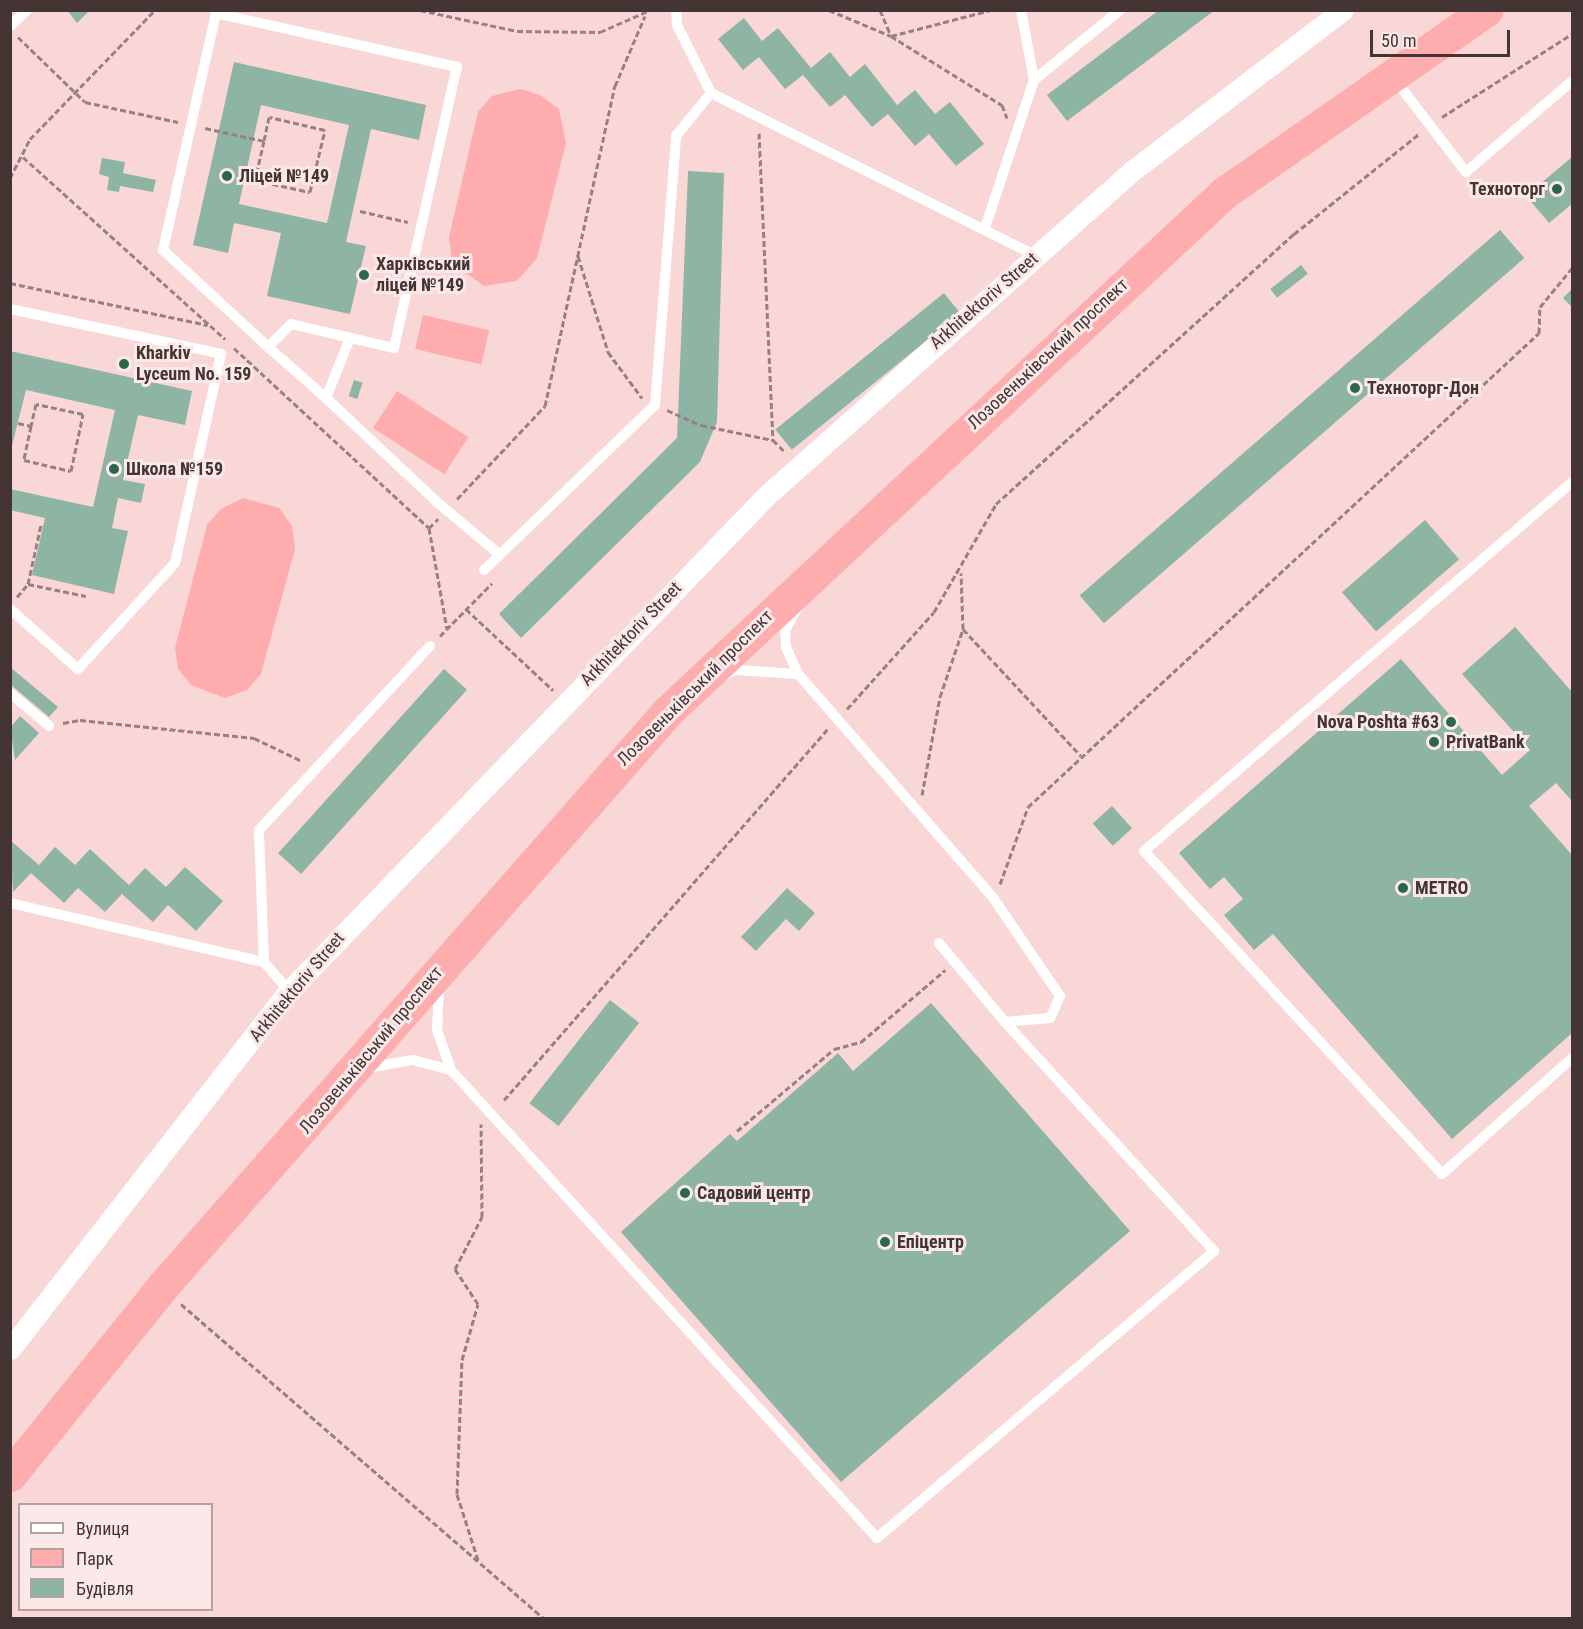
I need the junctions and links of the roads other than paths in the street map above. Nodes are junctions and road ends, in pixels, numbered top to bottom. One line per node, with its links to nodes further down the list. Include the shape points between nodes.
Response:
1 (27, 10): 7 (lane)
2 (676, 10): 11 (lane, via 677,25)
3 (1021, 10): 9 (lane)
4 (1120, 10): 9 (lane)
5 (1343, 10): 13 (street, Arkhitektoriv Street, via 1136,168)
6 (1486, 10): 8 (highway, Лозовеньківський проспект)
7 (10, 28)
8 (1391, 75): 10 (lane, via 1466,172); 19 (highway, Лозовеньківський проспект, via 1224,193)
9 (1034, 80): 12 (lane)
10 (1572, 81)
11 (711, 93): 12 (lane); 20 (lane, via 676,136 656,405)
12 (985, 228): 13 (lane)
13 (1036, 256): 32 (street, Arkhitektoriv Street, via 798,467 565,702)
14 (10, 309): 22 (lane, via 221,354 175,563 78,669)
15 (350, 338): 16 (lane, via 291,324); 16 (lane, via 394,348 457,67 216,13 163,250); 17 (lane)
16 (268, 347): 17 (lane)
17 (326, 398): 20 (lane)
18 (1572, 482): 34 (lane, via 1144,851 1442,1174)
19 (867, 523): 24 (lane, via 863,538 803,598 785,630 786,647); 27 (highway, Лозовеньківський проспект)
20 (500, 555): 21 (lane)
21 (484, 570)
22 (12, 612)
23 (430, 646): 30 (lane, via 259,830)
24 (798, 674): 27 (lane, via 764,670 728,674 712,682 641,754); 33 (lane, via 994,899 1060,996 1050,1018)
25 (10, 693): 26 (lane)
26 (49, 726)
27 (610, 772): 31 (highway, Лозовеньківський проспект)
28 (10, 903): 30 (lane)
29 (939, 943): 33 (lane)
30 (264, 962): 32 (lane)
31 (440, 968): 35 (highway, Лозовеньківський проспект); 36 (lane, via 436,1030)
32 (289, 991): 37 (street, Arkhitektoriv Street)
33 (1005, 1022): 36 (lane, via 1214,1251 877,1538)
34 (1572, 1058)
35 (358, 1070): 36 (lane, via 413,1060); 38 (highway, Лозовеньківський проспект, via 162,1287)
36 (451, 1070)
37 (10, 1349)
38 (10, 1475)

